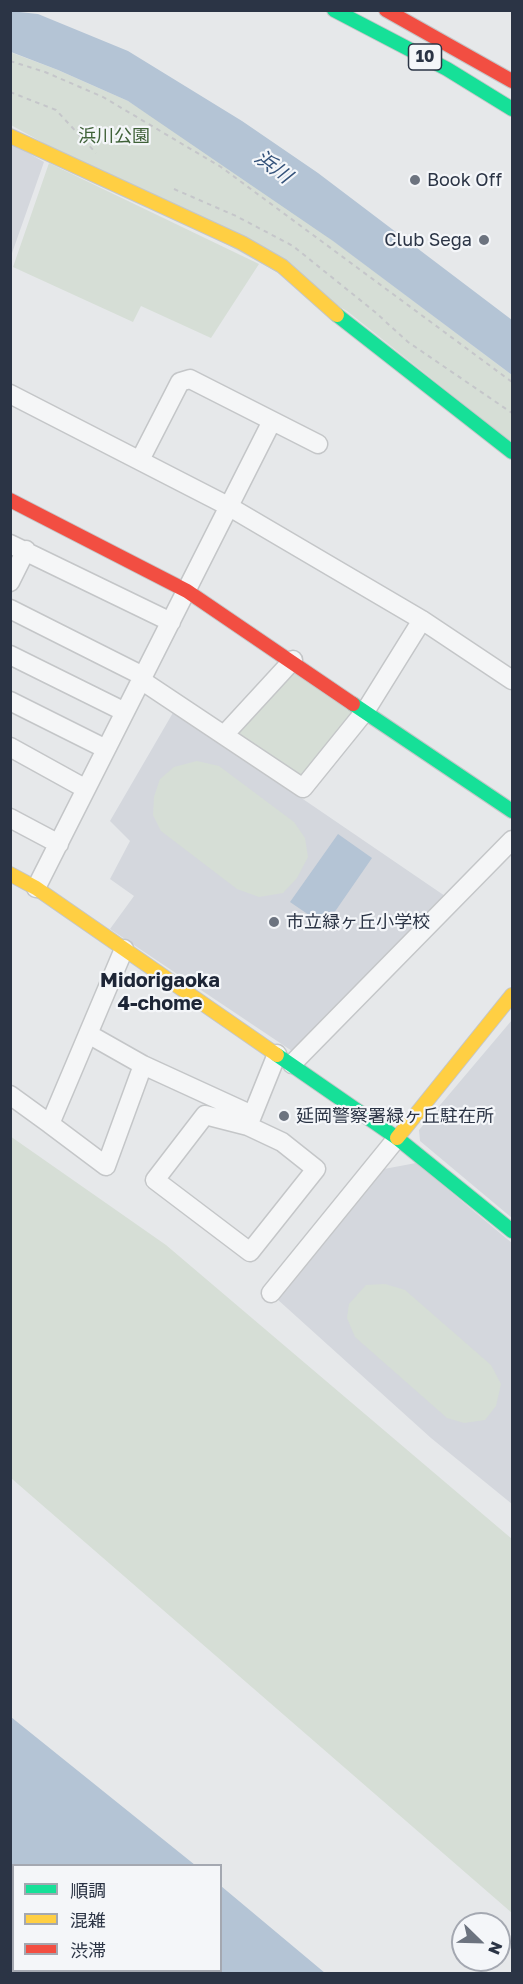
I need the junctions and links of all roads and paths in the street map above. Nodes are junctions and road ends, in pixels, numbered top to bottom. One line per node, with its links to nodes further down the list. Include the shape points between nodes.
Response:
1 (334, 10): 6 (main road, 10, via 447,69)
2 (386, 10): 4 (main road, 10)
3 (10, 61): 10 (path, via 104,97 221,167)
4 (513, 81)
5 (10, 92): 8 (path, via 56,110)
6 (513, 109)
7 (10, 136): 15 (main road, via 242,243 282,266 341,318)
8 (100, 157)
9 (165, 185): 12 (path, via 293,246 408,342)
10 (513, 382)
11 (10, 394): 16 (street)
12 (513, 413)
13 (272, 421): 14 (street); 16 (street, via 190,379 180,382); 18 (street)
14 (318, 444)
15 (513, 452)
16 (140, 460): 18 (street)
17 (10, 500): 21 (main road)
18 (228, 506): 21 (street); 23 (street)
19 (18, 547): 20 (street); 24 (street)
20 (10, 582)
21 (187, 591): 24 (street); 26 (main road)
22 (10, 609): 27 (street)
23 (422, 620): 28 (street); 30 (street)
24 (171, 622): 27 (street)
25 (10, 655): 31 (street)
26 (292, 660): 30 (main road); 32 (street)
27 (142, 678): 31 (street); 32 (street)
28 (513, 680)
29 (10, 701): 34 (street)
30 (366, 710): 32 (street, via 303,788); 36 (main road)
31 (125, 712): 34 (street)
32 (224, 735)
33 (10, 747): 35 (street)
34 (106, 749): 35 (street)
35 (86, 789): 39 (street)
36 (513, 811)
37 (10, 818): 39 (street)
38 (513, 840): 45 (street)
39 (58, 844): 41 (street)
40 (10, 874): 41 (main road)
41 (36, 888): 42 (main road)
42 (124, 949): 44 (street); 45 (main road)
43 (513, 995): 50 (main road)
44 (90, 1035): 46 (street); 49 (street)
45 (285, 1059): 48 (street); 50 (main road)
46 (143, 1065): 48 (street); 49 (street, via 106,1166)
47 (10, 1095): 49 (street)
48 (250, 1120): 48 (street, via 316,1169 250,1252 155,1180 204,1115)
49 (50, 1124)
50 (397, 1138): 51 (main road); 52 (street)
51 (513, 1231)
52 (271, 1293)

